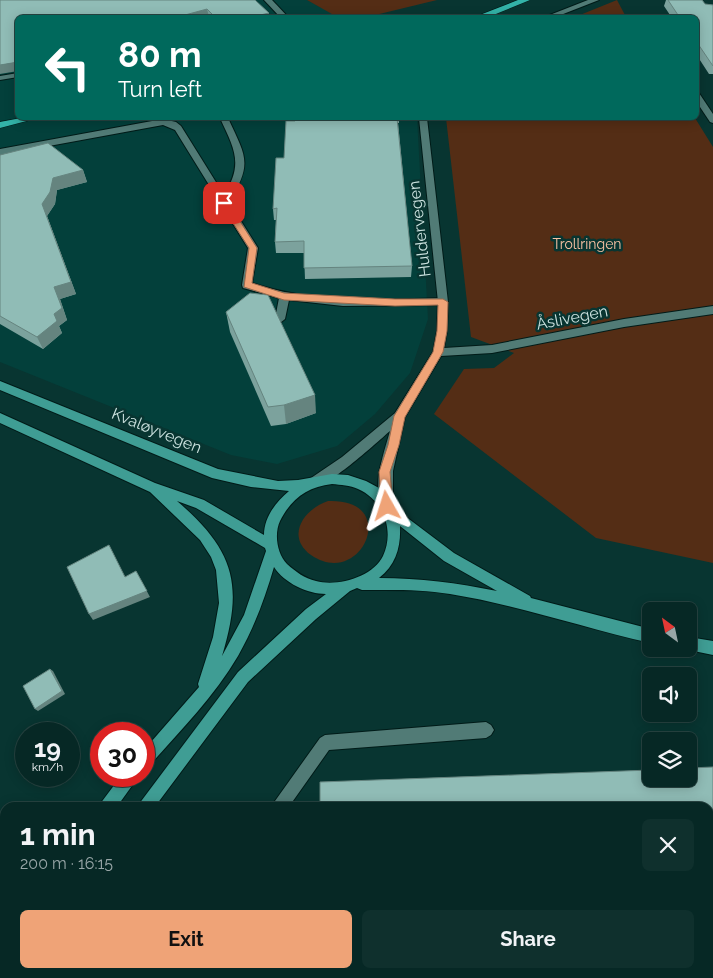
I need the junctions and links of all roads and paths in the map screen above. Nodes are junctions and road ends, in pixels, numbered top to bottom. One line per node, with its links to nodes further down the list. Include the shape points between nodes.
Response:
1 (268, 0): 4 (street)
2 (526, 0): 5 (highway)
3 (595, 0): 6 (street)
4 (283, 15)
5 (484, 15)
6 (553, 15)
7 (15, 76): 8 (street)
8 (0, 78)
9 (699, 99): 13 (street)
10 (24, 120): 14 (highway)
11 (225, 120): 16 (street, via 242,154 240,179)
12 (423, 120): 18 (street, Huldervegen)
13 (713, 120)
14 (0, 125)
15 (0, 152): 16 (street, via 163,122 173,124)
16 (224, 203): 17 (street, via 253,248 247,285)
17 (284, 297): 18 (street); 20 (street)
18 (443, 302): 21 (street, Huldervegen)
19 (713, 310): 21 (street, Åslivegen, via 624,323 492,349)
20 (280, 319)
21 (438, 352): 23 (street, Huldervegen)
22 (0, 385): 25 (main road, Kvaløyvegen, via 216,474 285,486)
23 (399, 416): 25 (street, Huldervegen, via 346,461); 27 (street, Huldervegen, via 394,445 384,472)
24 (0, 418): 26 (main road)
25 (310, 483): 27 (main road, via 348,480 376,494); 28 (main road, via 289,494 277,509 270,526)
26 (151, 487): 28 (main road, via 200,504); 34 (main road, via 199,530 218,554 224,575 226,604)
27 (388, 508): 29 (main road, via 395,526 388,560 376,574); 30 (main road, via 448,557)
28 (271, 549): 29 (main road, via 280,567 308,586 326,590); 34 (main road, via 256,604 241,636 225,664)
29 (352, 586): 30 (main road, via 416,584); 39 (main road, via 311,614 243,677)
30 (533, 605): 31 (main road)
31 (642, 634)
32 (698, 646): 33 (main road)
33 (713, 648)
34 (201, 694): 36 (main road)
35 (486, 730): 40 (street, via 325,743)
36 (155, 748)
37 (122, 787): 38 (main road)
38 (109, 802)
39 (149, 802)
40 (282, 802)

